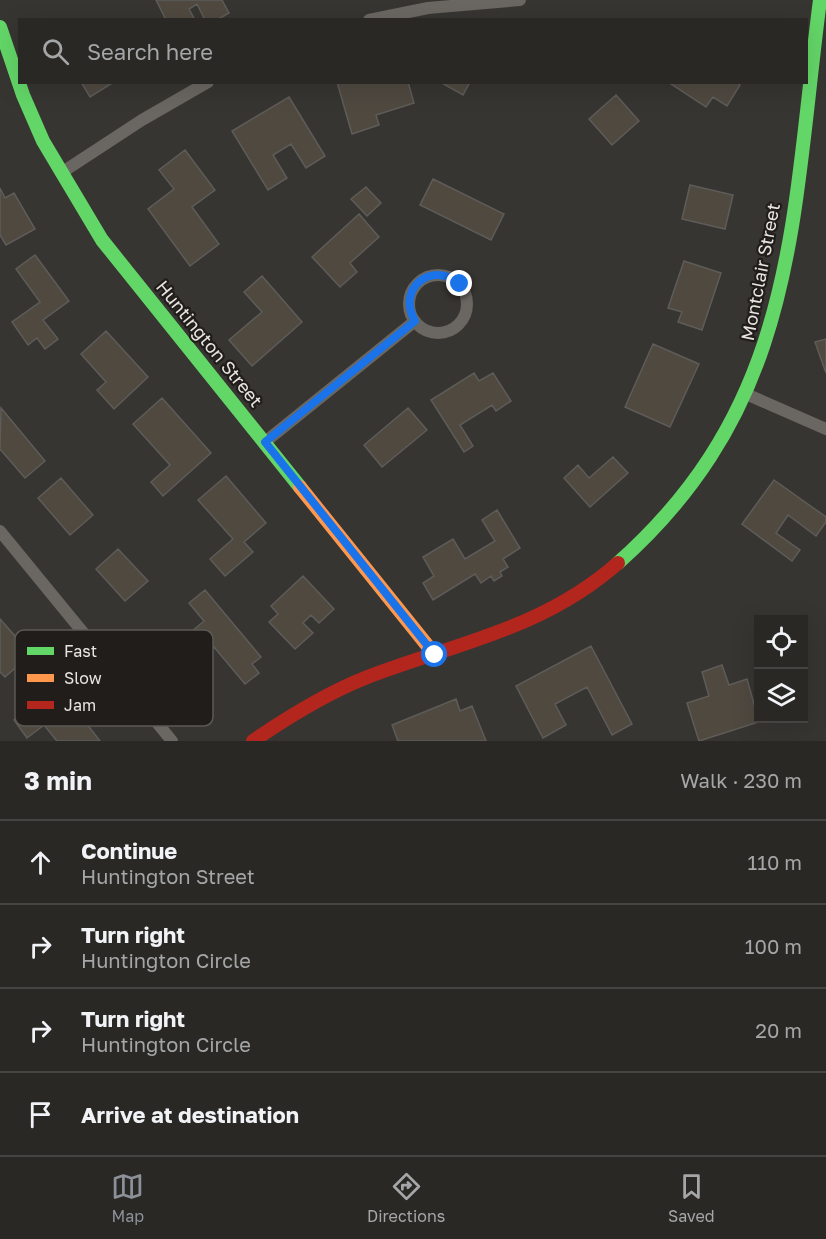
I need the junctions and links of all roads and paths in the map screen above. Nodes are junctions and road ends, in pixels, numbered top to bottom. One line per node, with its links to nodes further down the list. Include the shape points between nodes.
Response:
1 (520, 0): 3 (street, via 428,8)
2 (822, 4): 10 (street, Montclair Street, via 780,286 766,342)
3 (379, 18)
4 (0, 27): 5 (street, Huntington Street)
5 (18, 78)
6 (20, 84): 8 (street, Huntington Street, via 32,118)
7 (205, 84): 8 (street)
8 (61, 173): 12 (street, Huntington Street, via 108,248)
9 (415, 321): 9 (street, via 431,332 451,330 468,308 465,291 446,275 422,280 409,302); 12 (street)
10 (746, 394): 11 (street); 15 (street, Montclair Street, via 727,434 696,482 660,525 626,556 532,620)
11 (826, 429)
12 (265, 442): 15 (street, Huntington Street)
13 (0, 531): 14 (street)
14 (81, 630)
15 (435, 655): 18 (street, Montclair Street, via 337,691)
16 (160, 726): 17 (street)
17 (172, 741)
18 (253, 741)

